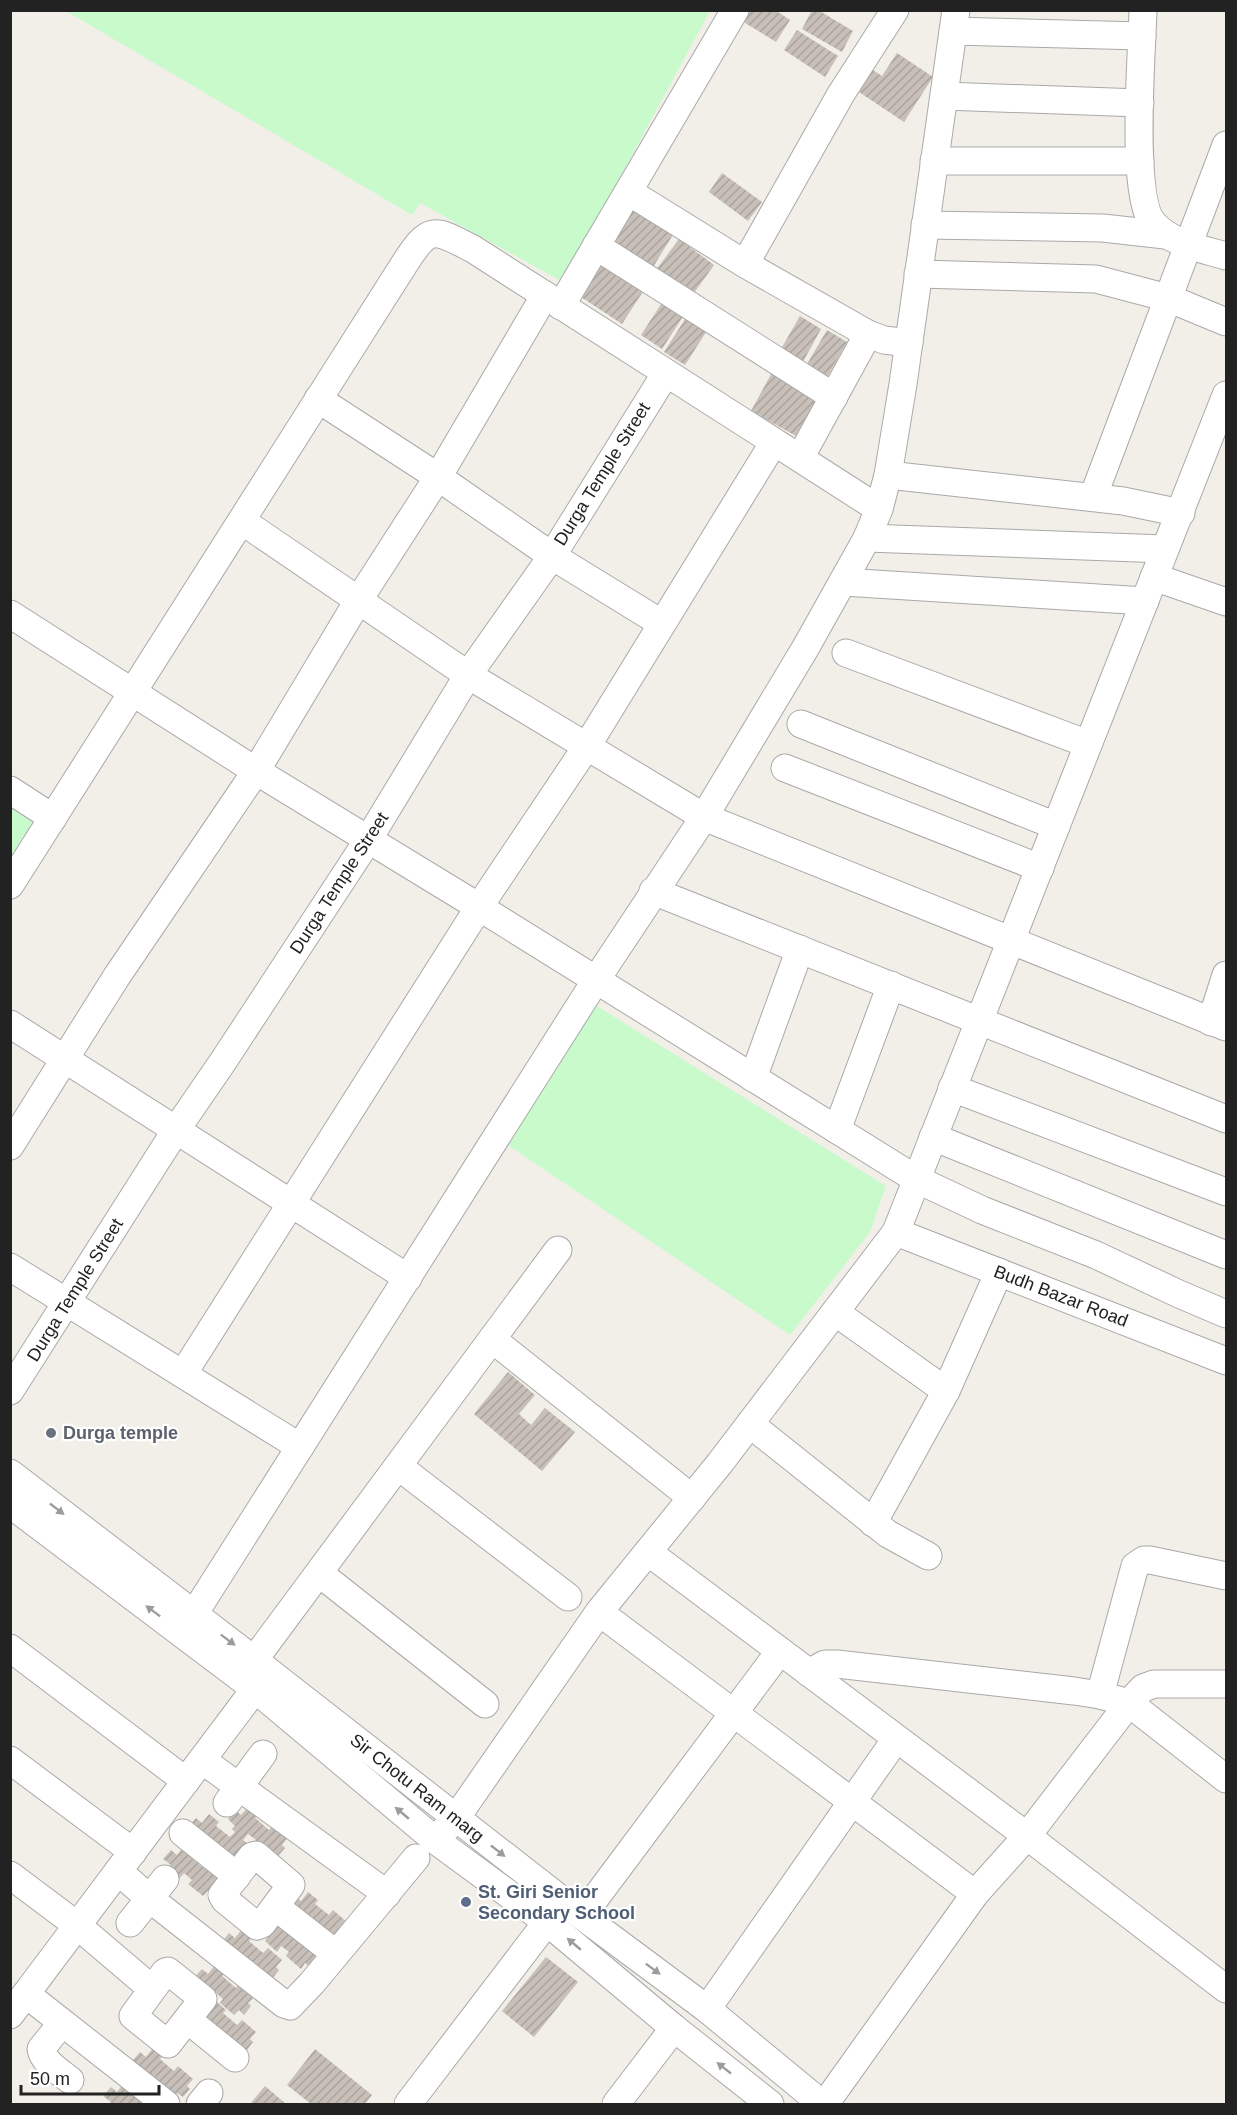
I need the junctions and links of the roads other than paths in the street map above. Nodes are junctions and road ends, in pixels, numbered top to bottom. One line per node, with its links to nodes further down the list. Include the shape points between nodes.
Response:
1 (735, 10): 10 (street)
2 (895, 10): 15 (street, via 841,94)
3 (955, 21): 4 (street); 5 (street)
4 (1143, 23): 6 (street)
5 (944, 96): 6 (street); 8 (street)
6 (1140, 103): 9 (street)
7 (1227, 145): 12 (street)
8 (934, 161): 9 (street); 11 (street)
9 (1140, 161): 12 (street, via 1141,192 1151,221)
10 (628, 192): 13 (street); 15 (street)
11 (926, 225): 12 (street, via 1103,228); 16 (street)
12 (1177, 239): 14 (street); 17 (street)
13 (596, 246): 18 (street); 24 (street)
14 (1227, 256)
15 (745, 264): 20 (street)
16 (918, 274): 17 (street, via 1096,279); 21 (street)
17 (1168, 298): 19 (street); 30 (street)
18 (553, 300): 22 (street); 25 (street, via 473,249 440,233 430,235 419,241); 29 (street)
19 (1227, 322)
20 (868, 334): 21 (street); 24 (street)
21 (909, 343): 28 (street)
22 (666, 373): 26 (street); 36 (street, Durga Temple Street)
23 (1227, 395): 32 (street)
24 (834, 397): 27 (street)
25 (318, 399): 29 (street); 33 (street)
26 (774, 442): 27 (street); 42 (street)
27 (800, 458): 31 (street)
28 (888, 475): 30 (street); 31 (street)
29 (438, 477): 36 (street); 39 (street)
30 (1093, 497): 32 (street)
31 (879, 509): 34 (street)
32 (1180, 513): 35 (street)
33 (242, 521): 39 (street); 45 (street)
34 (867, 538): 35 (street); 37 (street)
35 (1165, 549): 38 (street)
36 (552, 556): 42 (street); 44 (street, Durga Temple Street)
37 (843, 582): 38 (street); 52 (street)
38 (1150, 589): 40 (street); 47 (street)
39 (358, 601): 44 (street); 50 (street)
40 (1227, 603)
41 (10, 615): 45 (street)
42 (661, 623): 48 (street)
43 (846, 653): 47 (street)
44 (468, 675): 48 (street); 55 (street, Durga Temple Street)
45 (133, 691): 50 (street); 53 (street)
46 (801, 724): 54 (street)
47 (1088, 744): 54 (street)
48 (587, 746): 52 (street); 59 (street)
49 (785, 768): 56 (street)
50 (256, 771): 55 (street); 68 (street)
51 (10, 790): 53 (street)
52 (704, 817): 58 (street); 60 (street)
53 (53, 818): 57 (street)
54 (1056, 826): 56 (street)
55 (368, 840): 59 (street); 72 (street, Durga Temple Street)
56 (1040, 868): 60 (street)
57 (10, 885)
58 (653, 891): 61 (street); 63 (street)
59 (479, 907): 63 (street); 78 (street)
60 (1010, 942): 65 (street); 67 (street)
61 (801, 949): 64 (street); 69 (street)
62 (1227, 975): 67 (street)
63 (596, 980): 69 (street); 84 (street)
64 (891, 985): 65 (street); 73 (street)
65 (979, 1020): 70 (street); 71 (street)
66 (10, 1024): 68 (street)
67 (1219, 1025)
68 (65, 1059): 72 (street); 75 (street)
69 (753, 1078): 73 (street)
70 (952, 1088): 74 (street); 77 (street)
71 (1227, 1119)
72 (176, 1130): 78 (street); 85 (street, Durga Temple Street)
73 (837, 1130): 76 (street)
74 (933, 1137): 76 (street); 81 (street)
75 (10, 1146)
76 (916, 1179): 79 (street); 87 (street)
77 (1227, 1192)
78 (291, 1203): 84 (street); 90 (street)
79 (896, 1232): 83 (street, Budh Bazar Road); 86 (street)
80 (558, 1250): 88 (street)
81 (1227, 1256)
82 (10, 1267): 85 (street)
83 (999, 1272): 89 (street, Budh Bazar Road); 92 (street)
84 (408, 1278): 94 (street)
85 (67, 1302): 90 (street); 91 (street, Durga Temple Street)
86 (835, 1312): 92 (street); 93 (street)
87 (1227, 1314)
88 (492, 1339): 95 (street); 97 (street)
89 (1227, 1361)
90 (183, 1374): 94 (street)
91 (10, 1391)
92 (946, 1391): 99 (street)
93 (750, 1424): 97 (street); 99 (street)
94 (300, 1447): 106 (street)
95 (398, 1466): 102 (street); 104 (street)
96 (10, 1473): 106 (street, Sir Chotu Ram marg, one-way to 106)
97 (692, 1498): 100 (street)
98 (10, 1504): 112 (street, Sir Chotu Ram marg, one-way to 98)
99 (873, 1523): 101 (street)
100 (648, 1552): 105 (street); 108 (street)
101 (928, 1556)
102 (319, 1573): 109 (street); 115 (street)
103 (1227, 1576): 113 (street, via 1150,1560 1136,1566)
104 (568, 1597)
105 (599, 1612): 116 (street); 124 (street)
106 (194, 1614): 109 (street, Sir Chotu Ram marg, one-way to 109)
107 (10, 1648): 120 (street)
108 (780, 1651): 110 (street); 116 (street)
109 (254, 1660): 124 (street, Sir Chotu Ram marg)
110 (809, 1673): 113 (street, via 825,1664 837,1664); 117 (street)
111 (1227, 1684): 114 (street, via 1154,1683)
112 (255, 1689): 120 (street); 127 (street, Sir Chotu Ram marg, one-way to 112)
113 (1100, 1695): 114 (street)
114 (1129, 1703): 121 (street); 126 (street)
115 (485, 1704)
116 (733, 1712): 123 (street); 135 (street)
117 (896, 1739): 123 (street); 126 (street)
118 (263, 1754): 122 (street)
119 (10, 1760): 128 (street)
120 (194, 1771): 122 (street); 128 (street)
121 (1227, 1779)
122 (233, 1795): 132 (street)
123 (853, 1802): 133 (street); 143 (street)
124 (456, 1818): 127 (street); 135 (street, Sir Chotu Ram marg, one-way to 135)
125 (183, 1833): 130 (street)
126 (1028, 1836): 133 (street); 141 (street)
127 (425, 1849): 132 (street); 136 (street, Sir Chotu Ram marg)
128 (126, 1862): 131 (street); 137 (street)
129 (10, 1875): 137 (street)
130 (237, 1876): 134 (street, via 222,1895 257,1926); 134 (street, via 256,1855 291,1885)
131 (157, 1889): 138 (street); 139 (street, via 287,2006)
132 (387, 1894): 139 (street)
133 (975, 1894): 153 (street)
134 (276, 1907): 139 (street)
135 (582, 1916): 143 (street, Sir Chotu Ram marg, one-way to 143)
136 (547, 1922): 146 (street, Sir Chotu Ram marg, one-way to 136); 150 (street)
137 (78, 1926): 138 (street); 142 (street)
138 (109, 1941): 140 (street)
139 (336, 1954)
140 (152, 1989): 144 (street, via 168,1971 202,1997); 144 (street, via 134,2018 168,2044)
141 (1227, 1989)
142 (16, 2006): 145 (street)
143 (707, 2009): 153 (street, Sir Chotu Ram marg)
144 (189, 2020): 147 (street)
145 (62, 2023): 148 (street, via 41,2053); 149 (street)
146 (674, 2028): 151 (street); 152 (street, Sir Chotu Ram marg, one-way to 146)
147 (235, 2058)
148 (70, 2080)
149 (166, 2104)
150 (408, 2104)
151 (616, 2104)
152 (770, 2104)
153 (824, 2104)

